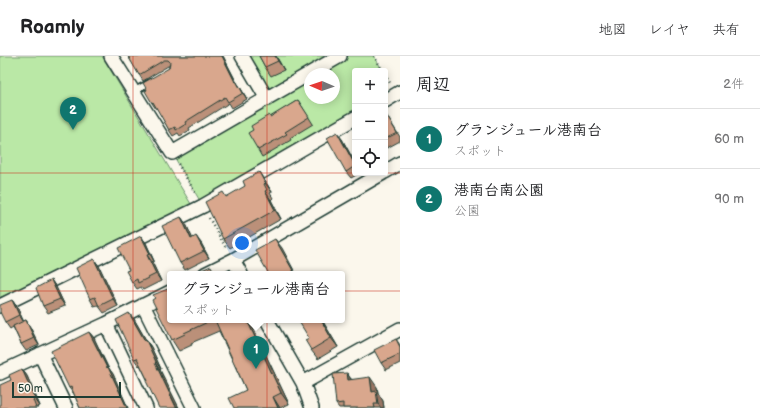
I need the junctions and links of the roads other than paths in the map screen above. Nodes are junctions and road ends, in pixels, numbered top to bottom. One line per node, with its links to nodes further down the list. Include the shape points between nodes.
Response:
1 (111, 56): 5 (street)
2 (242, 56): 7 (street)
3 (340, 56): 7 (street)
4 (158, 77): 5 (lane)
5 (133, 92): 7 (street, via 172,153)
6 (400, 92): 8 (street)
7 (267, 99)
8 (388, 99)
9 (352, 120): 18 (street, via 203,206)
10 (400, 163): 11 (street)
11 (388, 170)
12 (379, 176): 13 (street)
13 (233, 260): 14 (street); 15 (street)
14 (211, 271)
15 (239, 271)
16 (167, 294): 17 (street)
17 (144, 305): 20 (street); 27 (street)
18 (0, 306)
19 (269, 323): 24 (street)
20 (106, 324): 22 (street); 26 (street)
21 (400, 329): 24 (street)
22 (40, 354): 23 (street); 25 (street)
23 (0, 373)
24 (303, 383): 28 (street)
25 (66, 408)
26 (146, 408)
27 (194, 408)
28 (312, 408)

